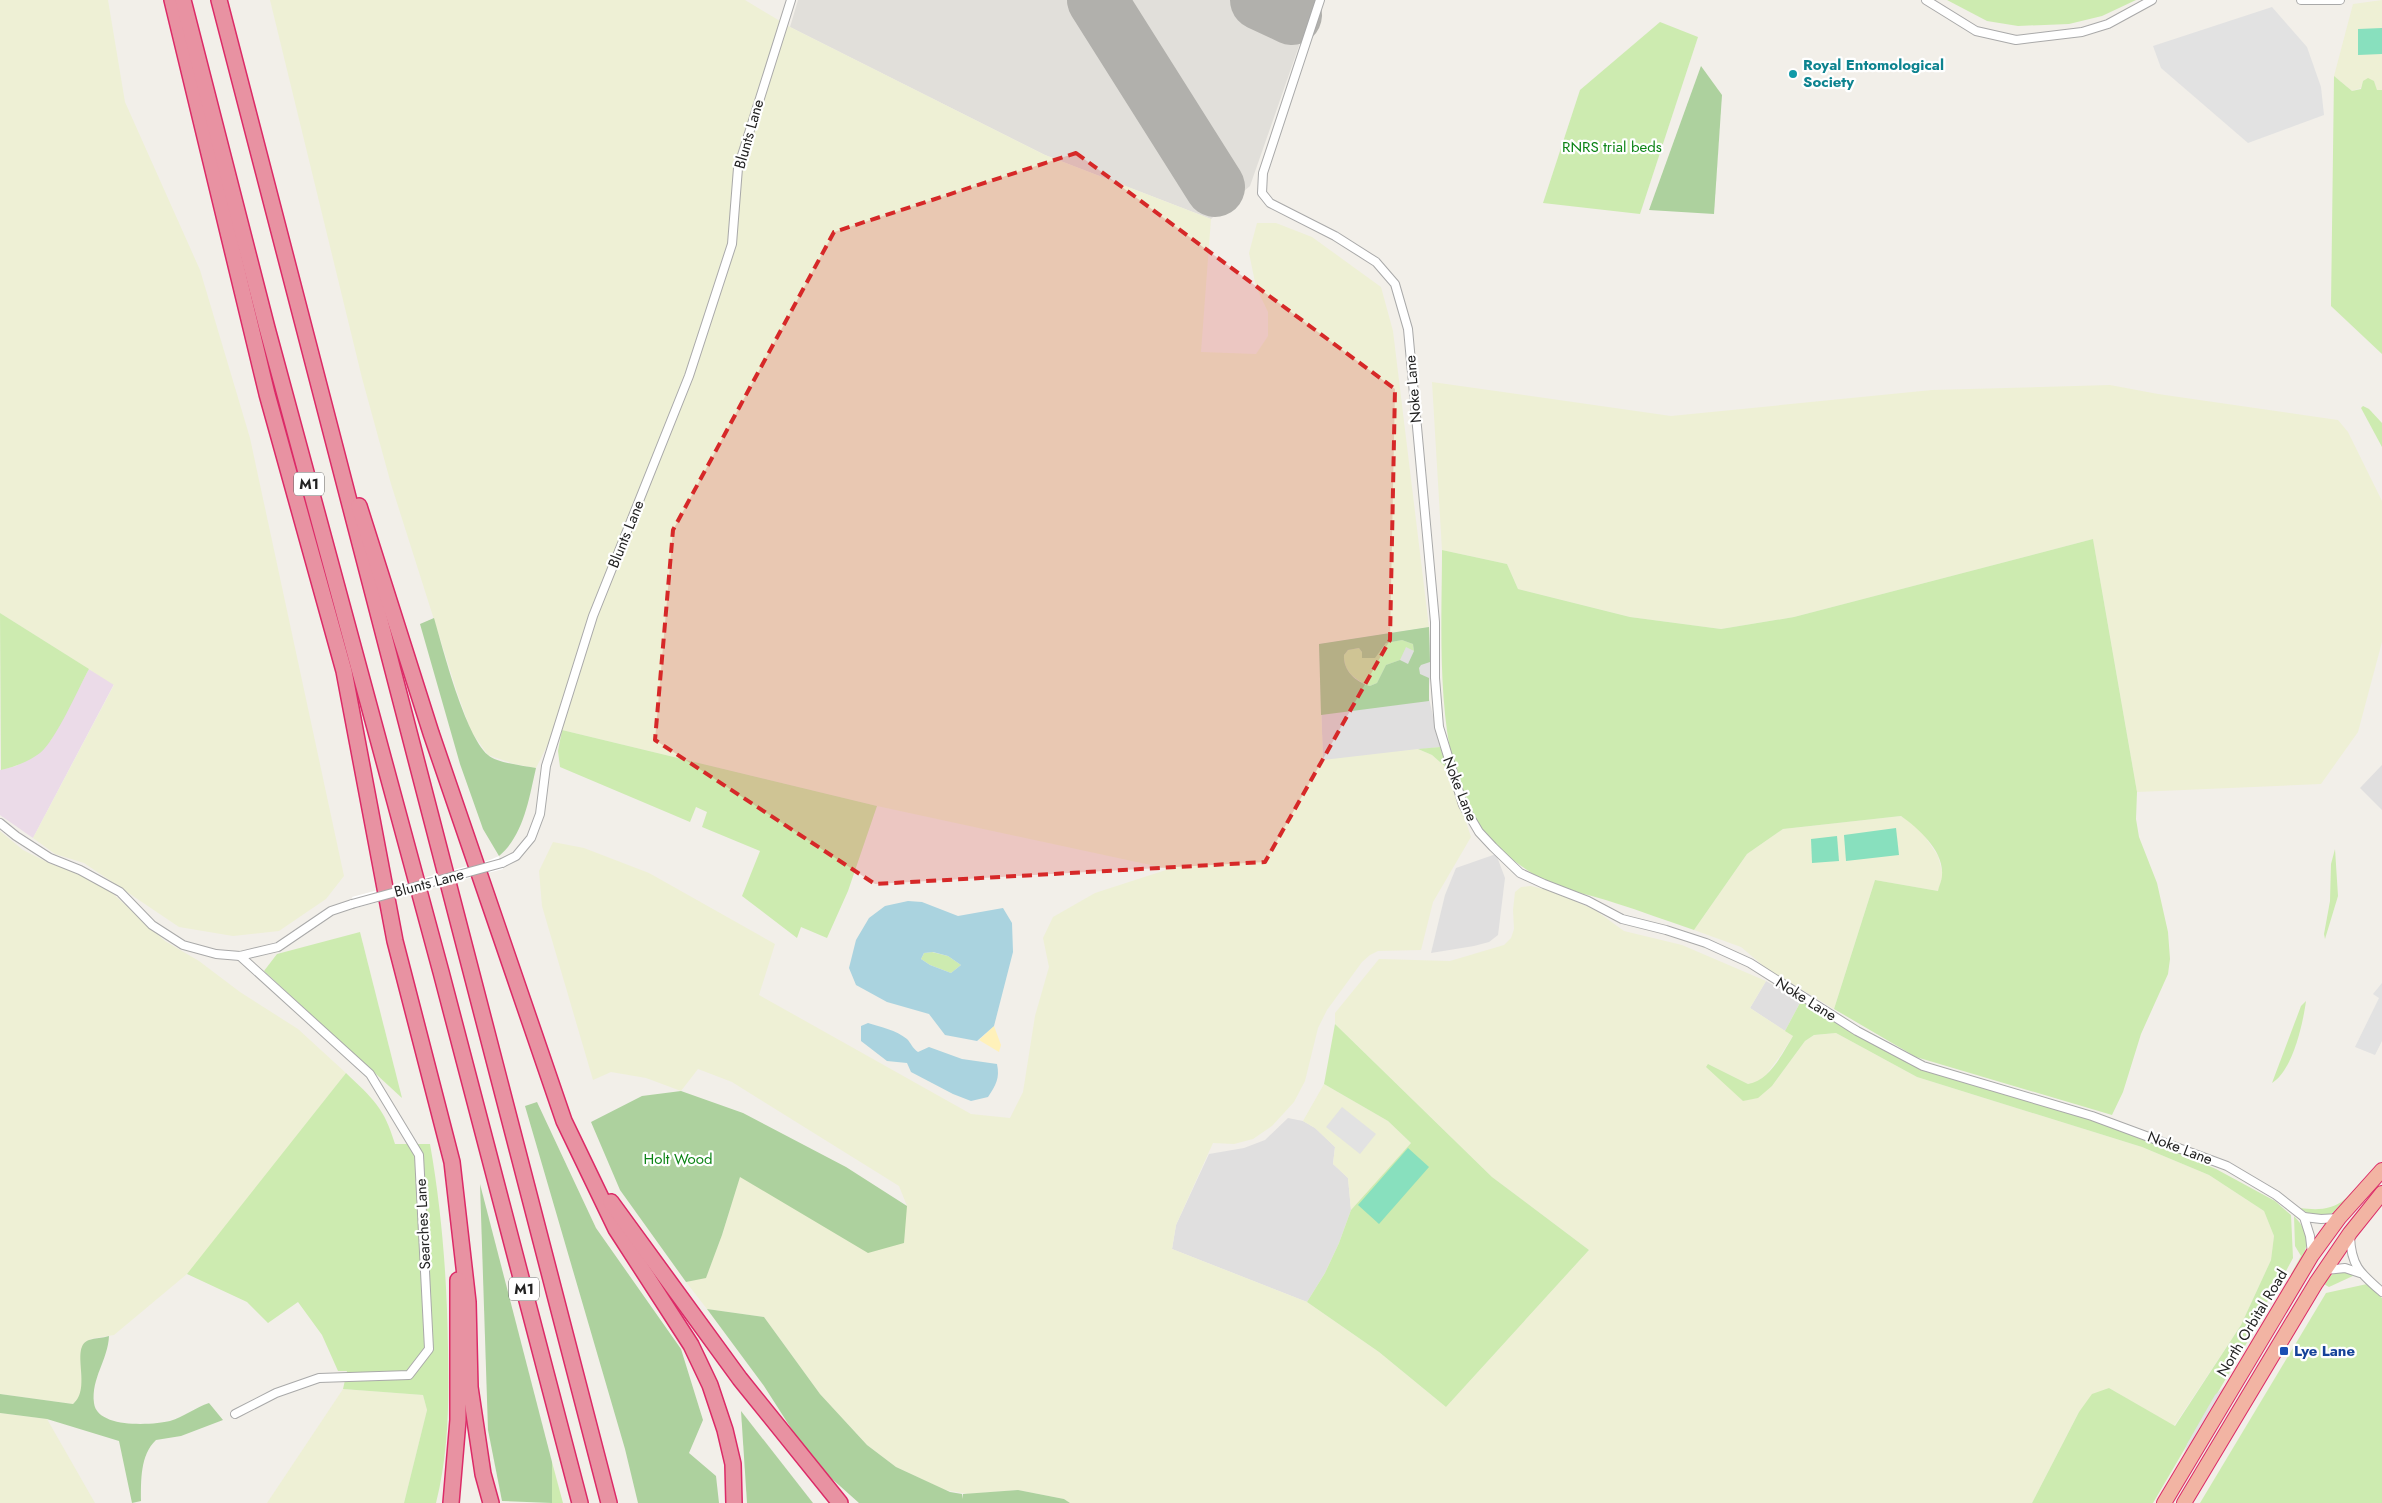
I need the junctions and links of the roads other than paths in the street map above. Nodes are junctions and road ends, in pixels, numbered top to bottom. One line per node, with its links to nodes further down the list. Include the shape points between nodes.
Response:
1 (172, 0): 18 (highway, via 267,394 344,671 395,941 452,1162)
2 (184, 0): 27 (highway, M1, via 267,328 444,981)
3 (219, 0): 10 (highway, M1)
4 (791, 0): 12 (street, Blunts Lane, bridge, via 738,168 732,244 689,376 593,616 546,766 540,814 532,838 516,856 502,863 331,911 278,946)
5 (1320, 0): 16 (street, Noke Lane, via 1263,173 1262,193 1270,203 1335,236 1376,262 1395,284 1408,329 1436,622 1435,678 1439,727 1463,805 1479,832 1520,873 1622,919 1706,943 1750,964 1906,1059 2176,1145 2250,1178)
6 (1926, 0): 7 (street, via 1976,30 2016,40 2082,32 2108,24)
7 (2152, 0)
8 (2301, 0): 9 (street)
9 (2340, 0)
10 (306, 335): 13 (highway, via 431,733 564,1122); 28 (highway, M1)
11 (0, 823): 12 (street, Blunts Lane, via 50,858 120,892 152,925 183,945 216,954)
12 (240, 956): 24 (street, Searches Lane, via 370,1074 419,1155 429,1349 409,1375 319,1378 276,1393)
13 (578, 1153): 29 (highway, via 616,1229 691,1345 710,1385 732,1464); 30 (highway, via 734,1371)
14 (2382, 1170): 17 (highway, North Orbital Road)
15 (2382, 1193): 19 (highway)
16 (2304, 1217): 17 (street); 20 (street)
17 (2339, 1218): 20 (highway, North Orbital Road)
18 (460, 1219): 25 (highway, via 458,1420); 26 (highway, via 468,1302 470,1387 483,1474)
19 (2350, 1233): 21 (highway); 22 (street, via 2354,1262)
20 (2312, 1255): 31 (highway, North Orbital Road)
21 (2324, 1271): 22 (street, via 2345,1268); 32 (highway)
22 (2360, 1273): 23 (street)
23 (2382, 1292)
24 (235, 1414)
25 (451, 1503)
26 (491, 1503)
27 (580, 1503)
28 (609, 1503)
29 (734, 1503)
30 (840, 1503)
31 (2164, 1503)
32 (2184, 1503)

